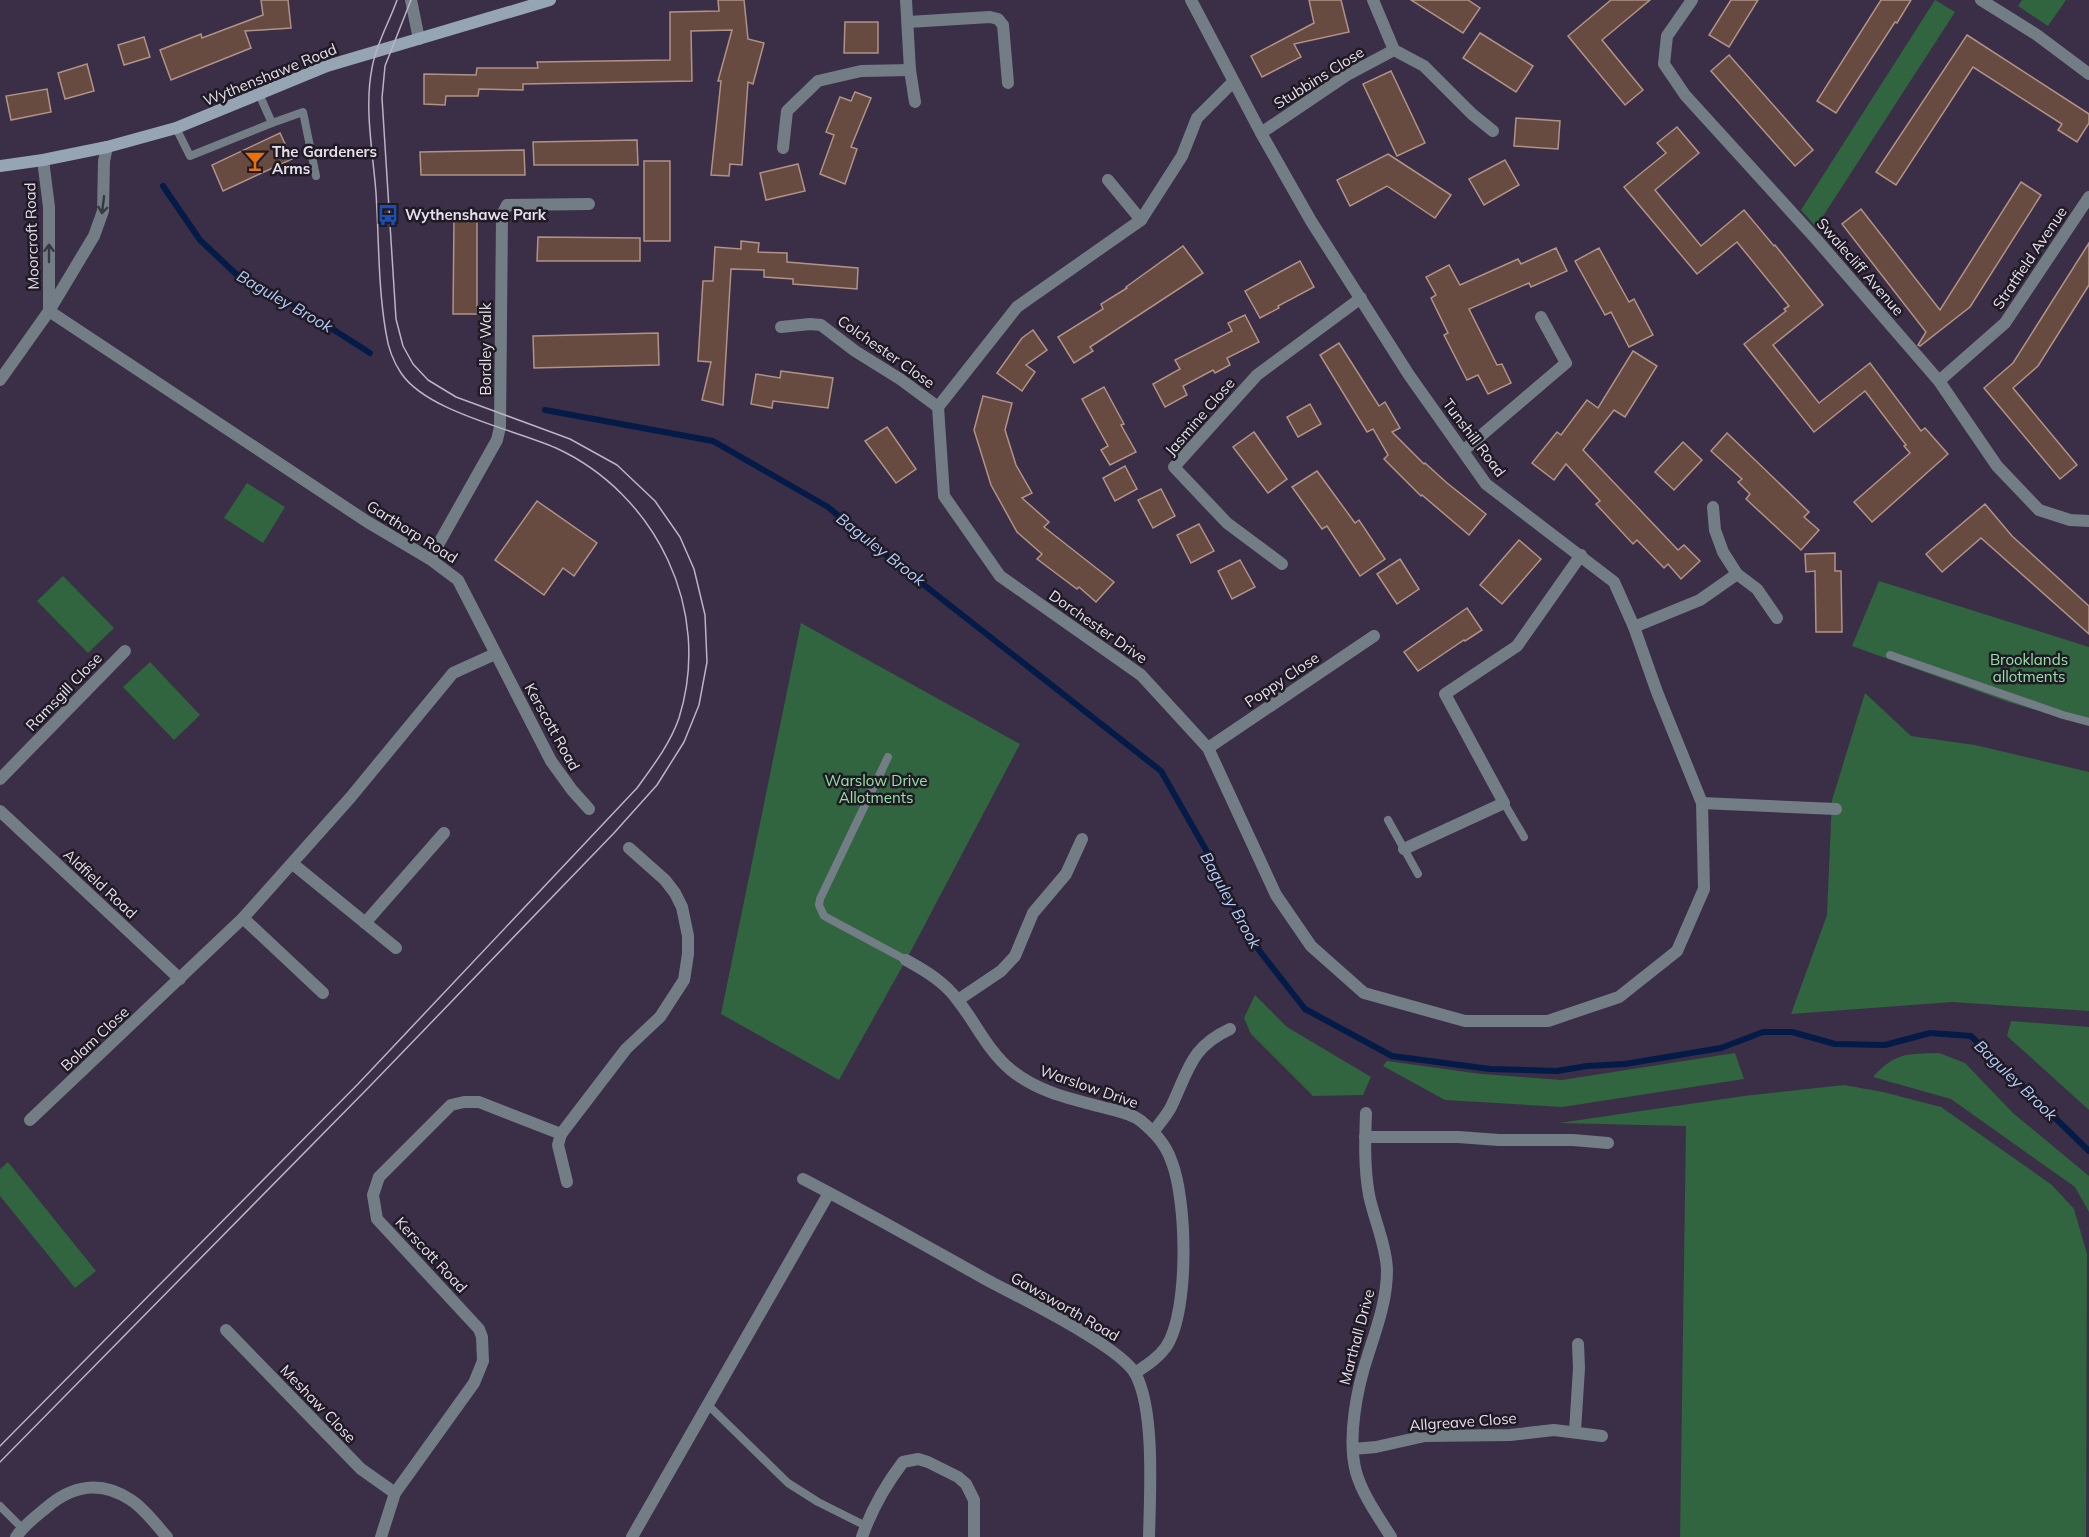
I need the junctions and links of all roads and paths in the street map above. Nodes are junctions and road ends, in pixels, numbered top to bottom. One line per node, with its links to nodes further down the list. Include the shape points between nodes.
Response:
1 (411, 0): 9 (street)
2 (550, 0): 9 (main road, Wythenshawe Road)
3 (906, 0): 8 (street)
4 (1191, 0): 13 (street, Tunshill Road)
5 (1373, 0): 10 (street)
6 (1692, 0): 35 (street, Swalecliff Avenue, via 1667,36 1664,64 1684,95)
7 (1981, 0): 12 (street)
8 (908, 22): 11 (street); 14 (street, via 998,19 1003,25)
9 (419, 39): 15 (main road, Wythenshawe Road, via 327,66)
10 (1395, 50): 19 (street, via 1424,66); 20 (street, Stubbins Close, via 1347,75)
11 (910, 70): 16 (street); 22 (street, via 861,70 818,81 787,111)
12 (2089, 74)
13 (1233, 82): 20 (street, Tunshill Road); 29 (street, via 1197,117 1182,156)
14 (1008, 83)
15 (259, 94): 17 (lane); 18 (main road, Wythenshawe Road)
16 (915, 102)
17 (272, 123): 18 (lane, via 190,156); 25 (lane, via 303,112)
18 (176, 128): 21 (main road, Wythenshawe Road)
19 (1493, 131)
20 (1261, 133): 30 (street, Tunshill Road)
21 (107, 147): 23 (main road, Wythenshawe Road); 31 (street, Moorcroft Road, one-way to 31, via 103,211 94,236)
22 (783, 148)
23 (43, 160): 24 (main road, Wythenshawe Road); 31 (street, Moorcroft Road, one-way to 23, via 49,207)
24 (0, 166)
25 (316, 176)
26 (1108, 180): 29 (street)
27 (2089, 196): 35 (street, Stratfield Avenue, via 2005,323)
28 (589, 204): 41 (street, Bordley Walk, via 507,205 502,215 500,427 497,440)
29 (1142, 219): 36 (street, via 1017,307)
30 (1361, 298): 37 (street, Tunshill Road); 42 (street, Jasmine Close, via 1257,375 1174,467 1227,523)
31 (49, 311): 34 (street, Moorcroft Road); 41 (street, Garthorp Road, via 366,521)
32 (1541, 317): 37 (street, via 1566,363)
33 (781, 327): 36 (street, Colchester Close, via 821,325)
34 (0, 381)
35 (1939, 381): 39 (street, Swalecliff Avenue, via 1997,466 2039,510 2070,520)
36 (938, 407): 51 (street, Dorchester Drive, via 944,496 1000,576 1141,675)
37 (1463, 452): 40 (street, Tunshill Road, via 1486,484)
38 (1713, 507): 43 (street, via 1715,530)
39 (2089, 521)
40 (1581, 555): 45 (street, Tunshill Road, via 1614,582); 54 (street, via 1517,645 1445,694)
41 (430, 559): 48 (street, Garthorp Road, via 458,580)
42 (1282, 564)
43 (1737, 574): 44 (street, via 1757,589); 45 (street, via 1700,600)
44 (1776, 618)
45 (1634, 627): 55 (street, Tunshill Road)
46 (1374, 636): 51 (street, Poppy Close)
47 (124, 651): 53 (street, Ramsgill Close)
48 (495, 654): 56 (street, Kerscott Road, via 551,761); 65 (street, via 453,673)
49 (1890, 655): 50 (lane)
50 (2089, 722)
51 (1208, 748): 70 (street, Dorchester Drive, via 1276,895 1311,946 1364,993 1465,1021 1548,1021 1618,997)
52 (888, 757): 71 (lane, via 819,905 829,919)
53 (0, 779)
54 (1504, 803): 61 (lane); 64 (street)
55 (1702, 803): 57 (street); 70 (street, Tunshill Road, via 1704,889)
56 (589, 809)
57 (1836, 809)
58 (0, 811): 72 (street, Aldfield Road)
59 (1388, 820): 64 (lane)
60 (444, 833): 68 (street)
61 (1524, 837)
62 (1082, 839): 74 (street, via 1066,874 1034,914 1015,956 993,977)
63 (629, 848): 79 (street, via 665,880 682,907 688,936 684,980 660,1017 626,1049)
64 (1404, 849): 66 (lane)
65 (293, 864): 67 (street); 68 (street)
66 (1418, 874)
67 (243, 918): 72 (street); 73 (street)
68 (365, 923): 69 (street)
69 (396, 948)
70 (1677, 951)
71 (906, 960): 74 (street, Warslow Drive, via 943,984)
72 (180, 979): 77 (street, Bolam Close)
73 (322, 993)
74 (958, 1000): 78 (street, Warslow Drive, via 996,1056 1036,1087 1138,1119)
75 (1230, 1029): 78 (street, via 1203,1046 1172,1107)
76 (1366, 1113): 80 (street, Marthall Drive)
77 (30, 1120)
78 (1153, 1132): 87 (street, Warslow Drive, via 1173,1162 1178,1185 1183,1284 1167,1346 1155,1360)
79 (561, 1134): 83 (street, via 558,1145); 92 (street, Kerscott Road, via 494,1106 458,1103 451,1105 379,1178 373,1195 377,1220 479,1329 483,1345 483,1361 474,1383)
80 (1365, 1137): 81 (street); 91 (street, Marthall Drive, via 1369,1194 1387,1268 1384,1304 1359,1388)
81 (1608, 1143)
82 (803, 1179): 84 (street, Gawsworth Road)
83 (567, 1182)
84 (829, 1193): 87 (street, Gawsworth Road, via 1105,1346); 88 (street)
85 (226, 1330): 92 (street, Meshaw Close, via 361,1469)
86 (1578, 1344): 89 (street)
87 (1135, 1372): 100 (street, Gawsworth Road, via 1148,1426)
88 (707, 1404): 95 (lane, via 788,1483); 98 (street)
89 (1575, 1431): 90 (street, Allgreave Close); 91 (street, Allgreave Close, via 1425,1436)
90 (1602, 1436)
91 (1353, 1449): 101 (street, Marthall Drive, via 1363,1491)
92 (395, 1492): 97 (street, Kerscott Road)
93 (0, 1506): 94 (lane)
94 (19, 1532): 96 (street, via 71,1490 92,1487 113,1491 132,1501)
95 (864, 1532): 99 (street, via 899,1467 903,1462 918,1459 966,1484 974,1500)
96 (167, 1537)
97 (381, 1537)
98 (632, 1537)
99 (974, 1537)
100 (1149, 1537)
101 (1391, 1537)

